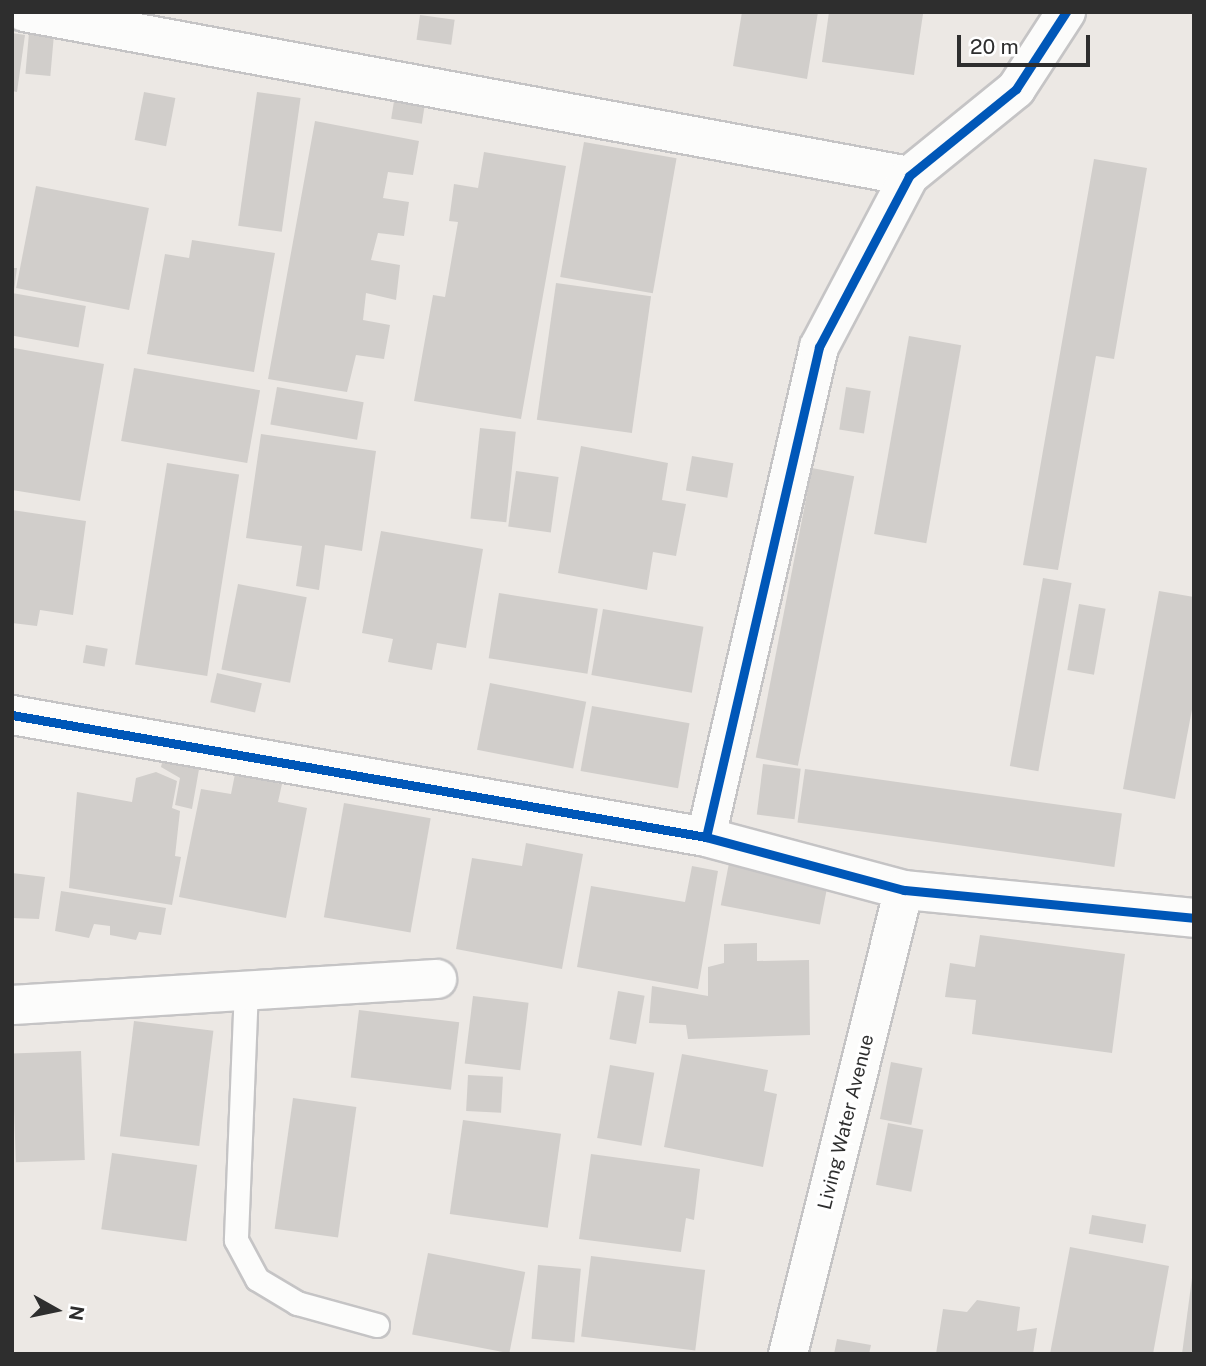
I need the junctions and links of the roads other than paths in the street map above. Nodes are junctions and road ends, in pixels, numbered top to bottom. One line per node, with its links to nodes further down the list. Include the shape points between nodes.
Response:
1 (24, 12): 3 (street)
2 (1066, 12): 3 (street, via 1016,89)
3 (909, 176): 5 (street, via 819,347)
4 (12, 715): 5 (street)
5 (706, 837): 6 (street)
6 (904, 890): 7 (street); 12 (street, Living Water Avenue)
7 (1194, 918)
8 (437, 979): 9 (street)
9 (246, 988): 10 (street); 11 (lane, via 236,1240 257,1279 297,1303)
10 (12, 1005)
11 (377, 1325)
12 (788, 1354)

